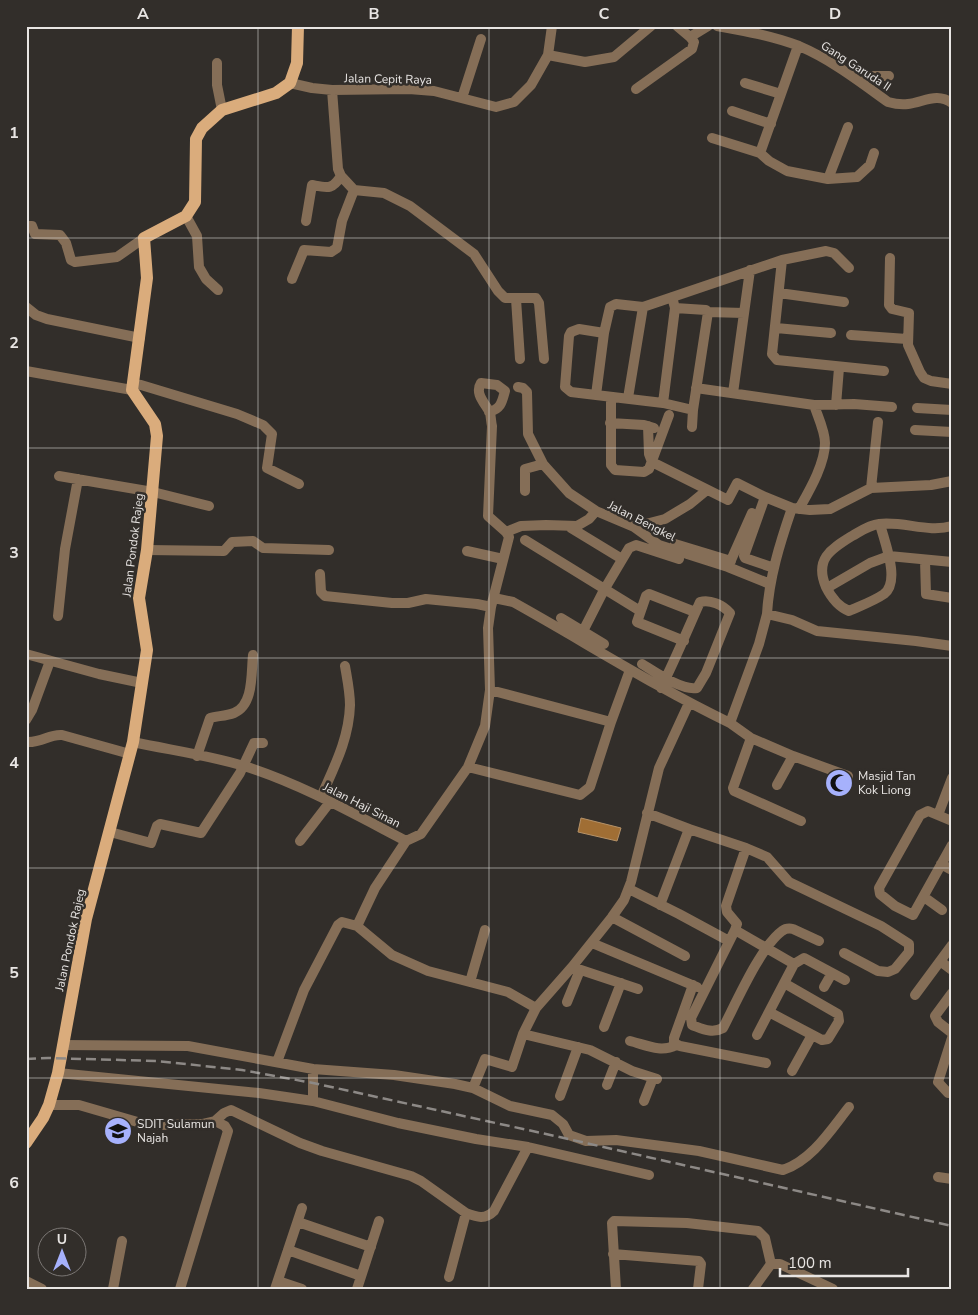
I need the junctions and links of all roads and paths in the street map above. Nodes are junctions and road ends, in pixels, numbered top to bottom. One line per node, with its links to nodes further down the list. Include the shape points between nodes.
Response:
1 (298, 26): 14 (main road, via 297,63)
2 (552, 26): 10 (street)
3 (651, 26): 10 (street, via 614,57 585,62)
4 (677, 26): 7 (street)
5 (708, 26): 7 (street)
6 (717, 26): 9 (street, Gang Garuda II, via 752,32)
7 (690, 37): 16 (street, via 694,42 692,49)
8 (481, 39): 19 (street)
9 (798, 46): 12 (street, Gang Garuda II); 18 (street)
10 (548, 55): 19 (street, Jalan Cepit Raya, via 531,85 514,102 496,107)
11 (217, 63): 21 (street)
12 (852, 76): 13 (street); 20 (street, Gang Garuda II, via 893,104 910,104 936,97)
13 (890, 76)
14 (290, 83): 17 (street, Jalan Cepit Raya); 21 (main road, via 276,93)
15 (745, 83): 18 (street)
16 (636, 89)
17 (332, 90): 19 (street, Jalan Cepit Raya, via 409,89); 28 (street)
18 (781, 94): 23 (street)
19 (462, 98)
20 (952, 103)
21 (222, 110): 31 (main road, via 202,128 196,139 194,202)
22 (732, 111): 23 (street)
23 (771, 124): 26 (street)
24 (848, 127): 29 (street)
25 (712, 138): 26 (street)
26 (760, 153): 29 (street, via 787,170)
27 (874, 153): 29 (street, via 870,165 857,177)
28 (341, 176): 30 (street); 32 (street, via 328,188 312,185)
29 (828, 179)
30 (354, 190): 39 (street, via 342,222 337,248 331,252 304,250); 43 (street, via 384,193 410,206 474,254 505,298)
31 (186, 216): 34 (main road); 40 (street, via 197,236 199,267)
32 (306, 222)
33 (26, 226): 34 (street, via 32,226 35,234 60,235 71,260 75,262 117,257)
34 (144, 238): 54 (main road, via 147,278)
35 (890, 258): 55 (street, via 889,305 892,309 909,313)
36 (782, 260): 37 (street, via 826,251); 38 (street); 41 (street)
37 (849, 268)
38 (750, 270): 42 (street); 49 (street)
39 (292, 278)
40 (218, 290)
41 (779, 293): 44 (street); 50 (street)
42 (672, 297): 46 (street); 47 (street)
43 (516, 299): 56 (street); 57 (street, via 536,298 539,303)
44 (844, 302)
45 (26, 307): 54 (street, via 47,320)
46 (643, 307): 51 (street, via 616,304 610,307); 68 (street)
47 (675, 308): 48 (street); 69 (street)
48 (708, 312): 49 (street); 64 (street)
49 (744, 313): 65 (street)
50 (776, 328): 52 (street); 58 (street, via 772,354 777,360)
51 (604, 333): 66 (street); 66 (street, via 579,328 569,336 564,387 571,392)
52 (831, 333)
53 (850, 335): 55 (street)
54 (140, 338): 63 (main road)
55 (907, 339): 61 (street, via 924,378)
56 (520, 358)
57 (544, 359)
58 (839, 368): 60 (street); 71 (street)
59 (26, 371): 63 (street)
60 (884, 371)
61 (952, 384)
62 (518, 386): 86 (street, Jalan Bengkel, via 527,392 528,434)
63 (132, 387): 90 (street, via 141,385 263,425 272,434 268,468); 94 (main road, Jalan Pondok Rajeg, via 155,424)
64 (696, 388): 65 (street); 74 (street)
65 (733, 393): 70 (street)
66 (596, 395): 68 (street)
67 (611, 398): 79 (street)
68 (628, 398): 69 (street)
69 (663, 403): 74 (street)
70 (814, 405): 71 (street); 97 (street, via 825,441 824,453 813,483)
71 (836, 405): 72 (street)
72 (892, 406)
73 (917, 408): 75 (street)
74 (693, 410): 81 (street)
75 (952, 410)
76 (489, 412): 104 (street, via 492,426 488,516)
77 (669, 415): 83 (street)
78 (878, 422): 91 (street)
79 (610, 423): 80 (street); 85 (street, via 610,465 616,470 644,472)
80 (648, 426): 83 (street); 85 (street)
81 (692, 427)
82 (915, 430): 84 (street)
83 (663, 431): 85 (street)
84 (952, 432)
85 (652, 462): 92 (street)
86 (543, 464): 93 (street, via 525,468); 98 (street, Jalan Bengkel, via 569,493)
87 (59, 476): 88 (street)
88 (78, 479): 94 (street); 126 (street, via 65,549)
89 (952, 481): 91 (street)
90 (299, 484)
91 (871, 488): 97 (street, via 830,509)
92 (707, 490): 95 (street, via 728,500 737,483); 101 (street, via 665,519)
93 (525, 491)
94 (153, 492): 96 (street); 106 (main road, Jalan Pondok Rajeg)
95 (765, 497): 97 (street); 116 (street, via 744,556)
96 (209, 506)
97 (796, 509): 116 (street)
98 (596, 511): 101 (street, Jalan Bengkel); 104 (street, via 577,526 521,526)
99 (752, 512): 115 (street)
100 (880, 524): 103 (street); 109 (street); 119 (street, via 867,527 830,549 822,571)
101 (634, 527): 115 (street, Jalan Bengkel, via 658,545)
102 (571, 528): 110 (street)
103 (950, 528)
104 (506, 532): 111 (street, Jalan Haji Sinan, via 509,537)
105 (525, 540): 120 (street)
106 (147, 550): 107 (street, via 224,551 232,542 253,541 263,548); 138 (main road, Jalan Pondok Rajeg, via 139,598 147,650)
107 (329, 550)
108 (467, 551): 111 (street)
109 (889, 556): 112 (street); 119 (street); 119 (street, via 891,584 885,594 849,611 841,608)
110 (622, 558): 114 (street, via 629,548 636,545); 120 (street)
111 (503, 559): 122 (street, Jalan Haji Sinan)
112 (925, 560): 113 (street); 121 (street, via 926,594)
113 (952, 562)
114 (698, 564)
115 (729, 564): 118 (street, Jalan Bengkel)
116 (774, 568): 118 (street)
117 (320, 574): 122 (street, via 321,592 326,596 392,603 426,599)
118 (770, 584): 125 (street)
119 (827, 588)
120 (604, 590): 123 (street); 128 (street)
121 (952, 598)
122 (492, 603): 128 (street, via 512,602); 140 (street, Jalan Haji Sinan, via 488,628)
123 (637, 609)
124 (696, 612): 129 (street); 129 (street, via 650,594 646,596 637,622); 139 (street, via 700,602 706,600 725,607 730,613 706,674 698,688)
125 (767, 614): 131 (street, via 817,631); 144 (street, via 760,644)
126 (58, 616)
127 (561, 618): 128 (street)
128 (581, 636): 130 (street); 137 (street)
129 (684, 641): 139 (street)
130 (604, 644)
131 (952, 646)
132 (26, 654): 134 (street)
133 (253, 655): 149 (street, via 249,693 243,707 234,713 210,718)
134 (50, 661): 138 (street); 142 (street)
135 (642, 664): 139 (street)
136 (345, 666): 156 (street, via 350,703 348,728)
137 (630, 670): 139 (street); 143 (street)
138 (142, 683): 148 (main road, Jalan Pondok Rajeg)
139 (664, 683): 141 (street)
140 (490, 690): 143 (street); 152 (street, Jalan Haji Sinan, via 485,726)
141 (689, 703): 144 (street); 157 (street, via 659,768)
142 (26, 720)
143 (611, 722): 152 (street, via 590,787 580,795)
144 (730, 723): 145 (street)
145 (751, 738): 150 (street); 159 (street, via 734,791)
146 (26, 742): 148 (street, Jalan Haji Sinan, via 41,742 56,734)
147 (263, 742): 151 (street, via 254,743)
148 (131, 748): 149 (street, Jalan Haji Sinan); 162 (main road, Jalan Pondok Rajeg)
149 (197, 756): 151 (street, Jalan Haji Sinan)
150 (793, 756): 153 (street); 155 (street)
151 (243, 766): 156 (street, Jalan Haji Sinan, via 285,780); 162 (street, via 201,833 160,824 151,843)
152 (468, 767): 164 (street, Jalan Haji Sinan, via 421,834)
153 (848, 776)
154 (952, 778): 158 (street)
155 (777, 785)
156 (325, 799): 163 (street); 164 (street, Jalan Haji Sinan)
157 (647, 813): 161 (street); 169 (street)
158 (938, 815): 160 (street); 170 (street, via 928,812 920,816 879,888 882,897 913,915)
159 (801, 821)
160 (952, 821)
161 (689, 829): 166 (street); 171 (street)
162 (110, 832): 209 (main road, Jalan Pondok Rajeg, via 86,919)
163 (300, 841)
164 (406, 842): 174 (street, via 375,888)
165 (952, 845): 167 (street)
166 (746, 848): 176 (street, via 726,906 736,924); 182 (street, via 770,859 789,882 881,926 909,944 909,952 895,969 888,972 878,971)
167 (941, 864): 168 (street); 170 (street)
168 (952, 870)
169 (629, 890): 171 (street); 173 (street)
170 (924, 897): 172 (street)
171 (660, 905): 177 (street)
172 (942, 910)
173 (612, 917): 179 (street); 183 (street)
174 (357, 926): 190 (street, via 392,955 428,971); 213 (street, via 342,922 338,925 304,990)
175 (484, 930): 190 (street)
176 (735, 930): 177 (street); 181 (street)
177 (729, 941): 196 (street)
178 (819, 941): 181 (street, via 789,928)
179 (592, 943): 186 (street); 193 (street)
180 (952, 945): 184 (street)
181 (767, 947): 185 (street); 196 (street, via 722,1028 717,1031 711,1032 691,1022)
182 (844, 953)
183 (685, 956)
184 (940, 961): 187 (street); 198 (street)
185 (794, 964): 188 (street, via 804,958); 191 (street)
186 (576, 968): 192 (street); 199 (street); 200 (street)
187 (952, 970)
188 (832, 973): 189 (street); 194 (street)
189 (845, 980)
190 (470, 982): 200 (street, via 508,992)
191 (784, 983): 201 (street); 206 (street, via 838,1014 839,1021 828,1039)
192 (621, 984): 195 (street); 202 (street)
193 (693, 985): 196 (street); 210 (street, via 674,1038)
194 (824, 987)
195 (638, 989)
196 (704, 990)
197 (952, 993): 203 (street, via 935,1016)
198 (915, 995)
199 (567, 1002)
200 (536, 1008): 204 (street)
201 (769, 1012): 205 (street); 206 (street)
202 (604, 1027)
203 (952, 1033)
204 (523, 1034): 211 (street); 220 (street, via 512,1066 485,1059)
205 (757, 1035)
206 (812, 1035): 217 (street)
207 (952, 1038): 212 (street)
208 (630, 1041): 210 (street, via 661,1049)
209 (63, 1045): 213 (street, via 188,1046); 218 (main road, Jalan Pondok Rajeg)
210 (676, 1045): 215 (street)
211 (578, 1047): 214 (street); 222 (street)
212 (949, 1055): 221 (street, via 938,1082)
213 (277, 1062): 216 (street)
214 (616, 1062): 219 (street); 223 (street, via 655,1078)
215 (766, 1063)
216 (313, 1069): 220 (street, via 394,1075); 224 (street)
217 (792, 1071)
218 (58, 1073): 224 (street); 225 (main road, Jalan Pondok Rajeg)
219 (607, 1085)
220 (473, 1088): 226 (street, via 510,1106 552,1115 563,1124 569,1135 586,1141 616,1140 699,1151 783,1170 794,1166 818,1146)
221 (952, 1094)
222 (560, 1096)
223 (644, 1100)
224 (313, 1101): 229 (street, via 398,1123)
225 (49, 1105): 227 (street, via 79,1105 157,1126); 228 (main road, Jalan Pondok Rajeg)
226 (849, 1107)
227 (215, 1121): 234 (street, via 232,1110 300,1143 412,1176); 248 (street, via 228,1131)
228 (26, 1143)
229 (528, 1147): 230 (street); 234 (street, via 490,1216 484,1218)
230 (649, 1175)
231 (938, 1177): 232 (street)
232 (952, 1180)
233 (302, 1208): 236 (street)
234 (466, 1213): 243 (street)
235 (379, 1221): 238 (street)
236 (298, 1222): 238 (street); 239 (street)
237 (122, 1241): 247 (street)
238 (370, 1247): 242 (street)
239 (288, 1250): 242 (street); 245 (street)
240 (613, 1254): 241 (street, via 614,1221 687,1223 758,1231 765,1238); 251 (street); 252 (street, via 699,1261)
241 (771, 1264): 253 (street); 254 (street, via 780,1264)
242 (361, 1276): 250 (street)
243 (449, 1277)
244 (26, 1281): 246 (street)
245 (276, 1285): 249 (street)
246 (42, 1289)
247 (113, 1289)
248 (180, 1289)
249 (302, 1289)
250 (357, 1289)
251 (616, 1289)
252 (698, 1289)
253 (753, 1289)
254 (833, 1289)

